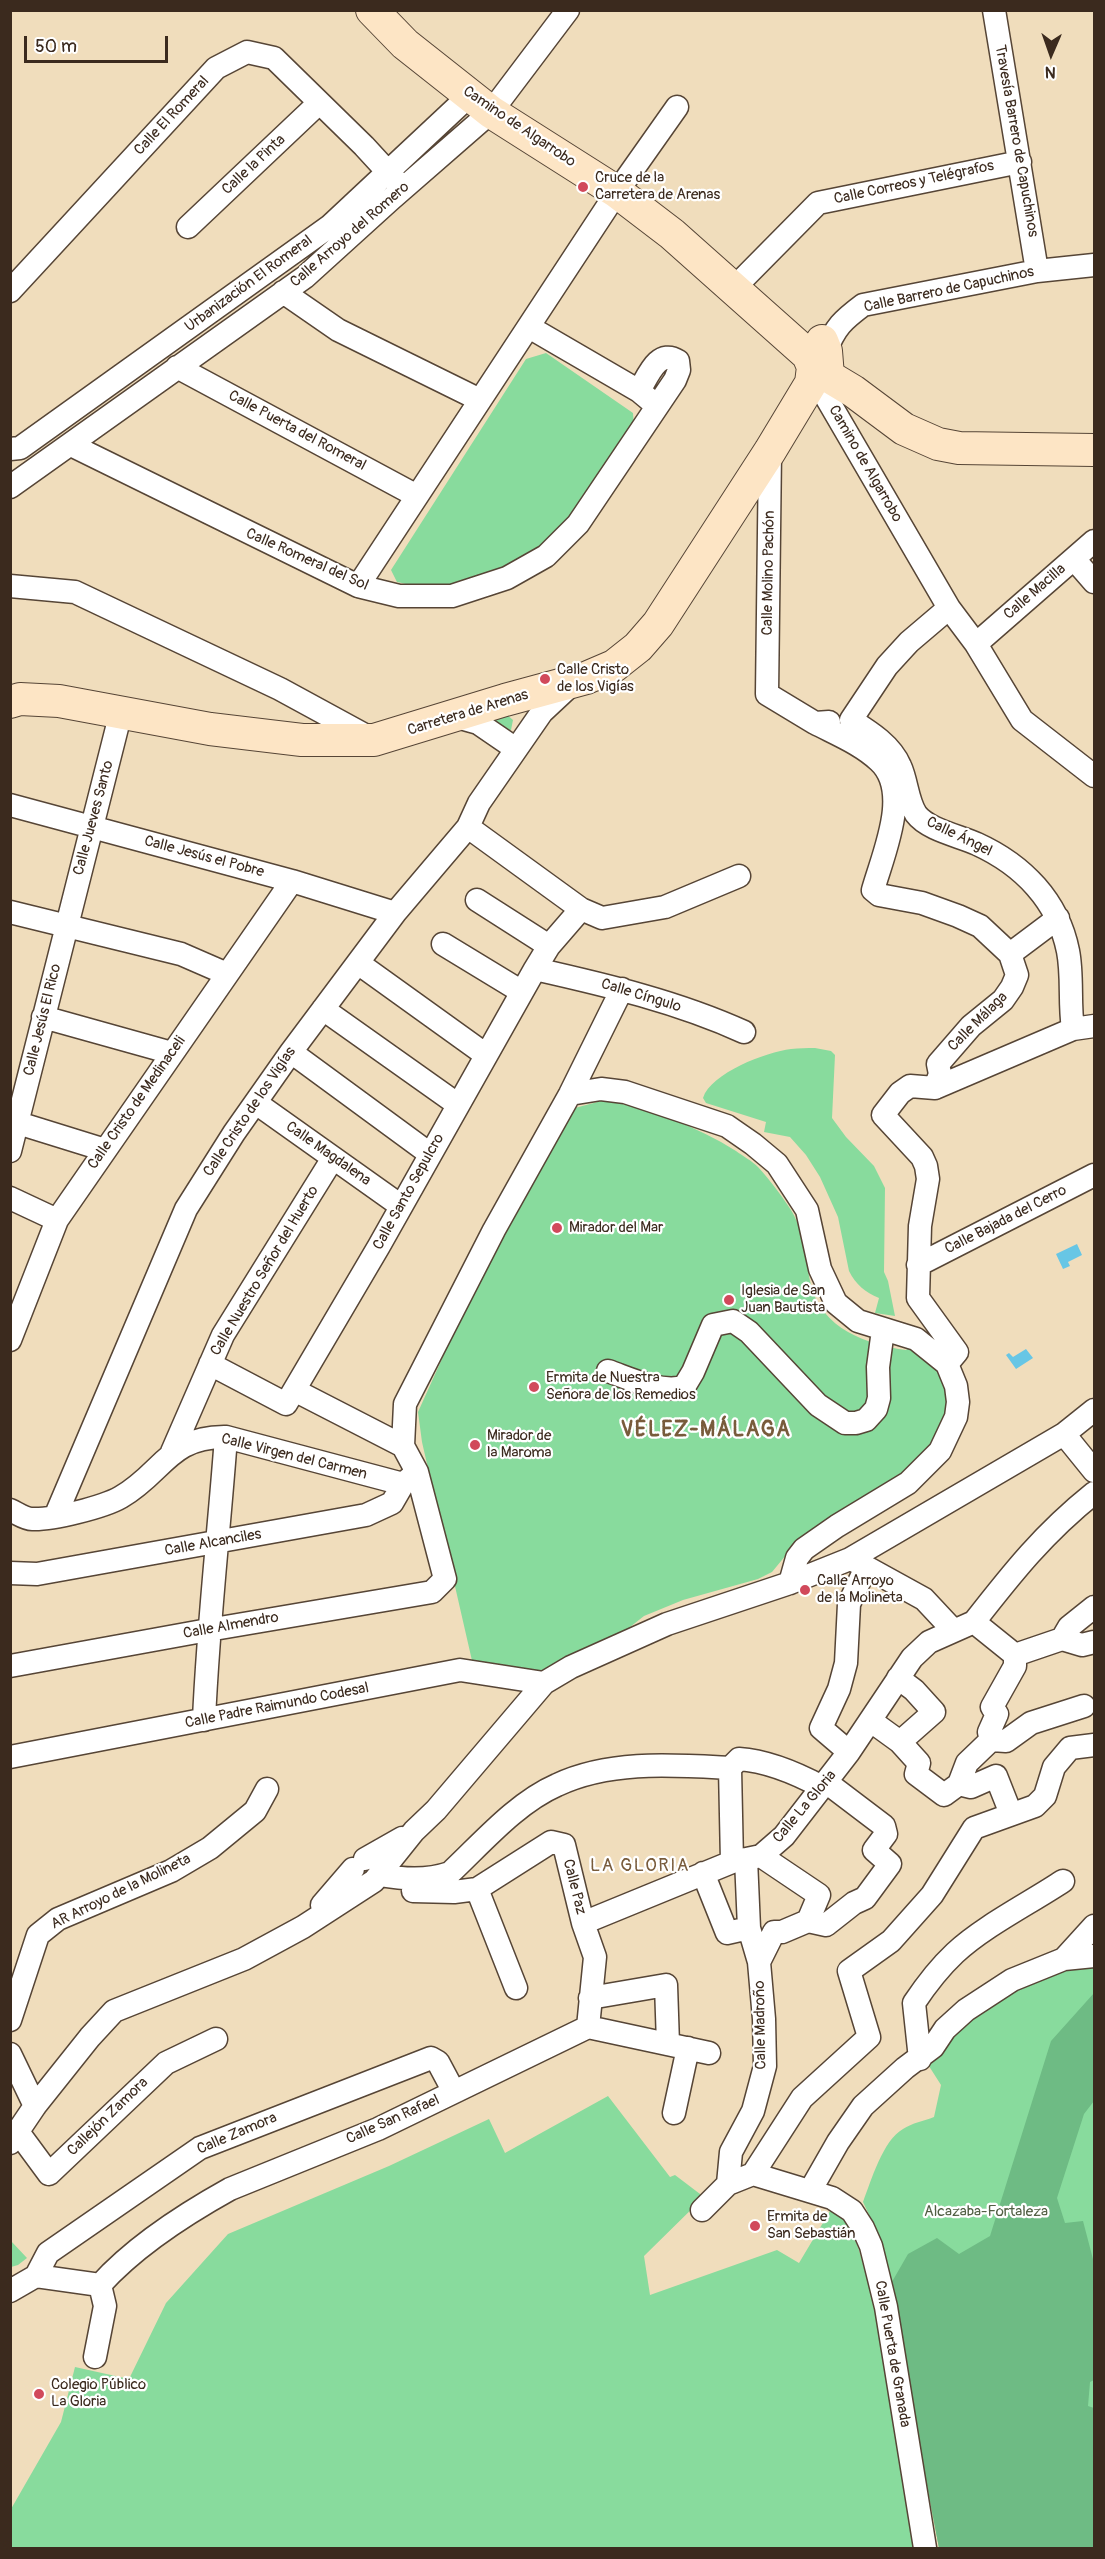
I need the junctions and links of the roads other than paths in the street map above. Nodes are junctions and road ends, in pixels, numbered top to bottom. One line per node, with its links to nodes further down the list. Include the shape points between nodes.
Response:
1 (372, 10): 5 (street, Camino de Algarrobo, via 405,44)
2 (568, 10): 5 (street, Calle Arroyo del Romero)
3 (994, 10): 7 (street, Travesía Barrero de Capuchinos)
4 (320, 103): 8 (street, Calle El Romeral); 11 (street, Calle la Pinta); 14 (street, Calle El Romeral, via 274,58 248,52 216,68)
5 (481, 104): 8 (street, Urbanización El Romeral); 9 (street, Calle Arroyo del Romero); 10 (street, Camino de Algarrobo)
6 (677, 107): 10 (street)
7 (1020, 162): 13 (street, Travesía Barrero de Capuchinos); 16 (street, Calle Correos y Telégrafos, via 818,203)
8 (386, 172): 9 (street, Calle El Romeral); 25 (street, Urbanización El Romeral, via 330,226 20,448)
9 (403, 188): 15 (street, Calle Arroyo del Romero, via 305,277)
10 (617, 192): 16 (street, Camino de Algarrobo); 17 (street)
11 (188, 227)
12 (1095, 265): 13 (street, Calle Barrero de Capuchinos)
13 (1037, 271): 20 (street, Calle Barrero de Capuchinos, via 863,305 840,323)
14 (10, 291)
15 (283, 292): 19 (street, Calle Arroyo del Romero); 22 (street, via 338,330)
16 (744, 297): 18 (street, Camino de Algarrobo); 20 (street, Camino de Algarrobo, via 799,322)
17 (529, 327): 21 (street); 22 (street)
18 (785, 335): 20 (street, via 798,338); 20 (street, Camino de Algarrobo, via 808,355 813,367)
19 (177, 367): 24 (street, Calle Arroyo del Romero); 29 (street, Calle Puerta del Romeral)
20 (821, 368): 26 (street, via 904,429 938,444 958,448); 27 (street, Carretera de Arenas); 35 (street, Camino de Algarrobo)
21 (639, 391): 23 (street); 23 (street, Calle Romeral del Sol, via 659,360 671,357 678,361 675,380)
22 (480, 400): 29 (street)
23 (656, 406): 34 (street, Calle Romeral del Sol, via 578,524 546,556 507,578 452,596 399,596)
24 (71, 445): 28 (street, Calle Arroyo del Romero); 34 (street, Calle Romeral del Sol)
25 (10, 449)
26 (1095, 450)
27 (770, 451): 37 (street, Carretera de Arenas, via 658,624 638,648 614,666); 43 (street, Calle Molino Pachón, via 766,694)
28 (10, 487)
29 (417, 496): 34 (street)
30 (1095, 541): 31 (street, Calle Macilla)
31 (1074, 559): 32 (street); 36 (street, Calle Macilla)
32 (1095, 582)
33 (10, 586): 45 (street, via 75,592 280,689)
34 (358, 586)
35 (949, 608): 36 (street, Camino de Algarrobo); 42 (street, via 887,666)
36 (976, 644): 47 (street, Camino de Algarrobo, via 1022,720)
37 (575, 682): 38 (street, Carretera de Arenas); 44 (street, Calle Cristo de los Vigías, via 555,698)
38 (505, 699): 41 (street, Carretera de Arenas); 44 (street, via 519,706)
39 (10, 702): 40 (street, Carretera de Arenas, via 59,701)
40 (122, 712): 45 (street, Carretera de Arenas, via 210,729 302,740); 49 (street, Calle Jueves Santo)
41 (453, 716): 45 (street, Carretera de Arenas); 46 (street, via 478,723)
42 (851, 720): 43 (street); 57 (street, Calle Ángel, via 884,744 900,765 917,816 1020,868)
43 (815, 723): 61 (street, via 880,761 890,774 894,817 873,890 879,895 922,903 980,926)
44 (531, 727): 46 (street, Calle Cristo de los Vigías)
45 (374, 741)
46 (516, 749): 50 (street, Calle Cristo de los Vigías, via 479,803)
47 (1095, 776)
48 (10, 805): 49 (street, Calle Jesús el Pobre)
49 (93, 827): 52 (street, Calle Jesús el Pobre); 58 (street, Calle Jueves Santo)
50 (468, 827): 54 (street); 56 (street, Calle Cristo de los Vigías)
51 (739, 876): 54 (street, via 665,907 602,918)
52 (292, 881): 56 (street, Calle Jesús el Pobre); 64 (street, Calle Cristo de Medinaceli)
53 (477, 900): 60 (street)
54 (581, 909): 60 (street, Calle Santo Sepulcro)
55 (10, 912): 58 (street)
56 (395, 913): 62 (street, Calle Cristo de los Vigías)
57 (1058, 918): 61 (street); 69 (street, Calle Ángel, via 1068,953 1070,1008)
58 (66, 924): 64 (street, via 181,954); 68 (street, Calle Jesús El Rico)
59 (443, 944): 66 (street)
60 (549, 946): 63 (street, Calle Santo Sepulcro)
61 (1010, 954): 74 (street, Calle Málaga, via 1017,975 1012,987 938,1064)
62 (358, 963): 67 (street, Calle Cristo de los Vigías); 73 (street)
63 (535, 969): 65 (street, Calle Cíngulo); 66 (street, Calle Santo Sepulcro)
64 (227, 974): 72 (street, Calle Cristo de Medinaceli)
65 (622, 989): 70 (street, Calle Cíngulo); 75 (street)
66 (522, 992): 73 (street, Calle Santo Sepulcro)
67 (323, 1009): 71 (street, Calle Cristo de los Vigías); 77 (street)
68 (43, 1017): 72 (street); 78 (street, Calle Jesús El Rico)
69 (1084, 1027): 74 (street)
70 (744, 1032)
71 (291, 1052): 76 (street, Calle Cristo de los Vigías); 81 (street)
72 (172, 1053): 79 (street, Calle Cristo de Medinaceli)
73 (486, 1055): 77 (street, Calle Santo Sepulcro)
74 (935, 1088): 87 (street, via 910,1086 883,1114 926,1166 928,1179)
75 (570, 1094): 88 (street, via 601,1089 625,1092 727,1126 753,1144 777,1164 807,1210 820,1269 836,1303 858,1321); 97 (street, via 419,1372 405,1404)
76 (256, 1103): 82 (street, Calle Magdalena); 103 (street, Calle Cristo de los Vigías, via 186,1209)
77 (457, 1104): 81 (street, Calle Santo Sepulcro)
78 (18, 1123): 79 (street); 80 (street, Calle Jesús El Rico)
79 (105, 1150): 86 (street, Calle Cristo de Medinaceli)
80 (10, 1151)
81 (430, 1154): 85 (street, Calle Santo Sepulcro)
82 (333, 1158): 85 (street, Calle Magdalena); 90 (street, Calle Nuestro Señor del Huerto)
83 (1095, 1174): 87 (street, Calle Bajada del Cerro)
84 (10, 1198): 86 (street)
85 (401, 1206): 93 (street, Calle Santo Sepulcro)
86 (57, 1220): 89 (street, Calle Cristo de Medinaceli)
87 (918, 1265): 91 (street, via 918,1298 957,1352)
88 (883, 1330): 91 (street, via 916,1339); 92 (street, via 876,1409 856,1424 845,1423 818,1405 749,1332 733,1321 713,1325 684,1387 638,1382)
89 (10, 1340)
90 (210, 1364): 93 (street, via 286,1404); 98 (street, Calle Nuestro Señor del Huerto)
91 (947, 1364): 107 (street, via 956,1386 956,1417 940,1451 908,1483 804,1549 794,1564)
92 (608, 1371)
93 (296, 1391): 97 (street)
94 (1095, 1410): 95 (street)
95 (1064, 1434): 99 (street); 105 (street)
96 (226, 1437): 98 (street, Calle Virgen del Carmen, via 208,1437); 100 (street, Calle Virgen del Carmen); 104 (street)
97 (403, 1446): 100 (street)
98 (172, 1452): 103 (street, Calle Virgen del Carmen, via 121,1498)
99 (1093, 1469)
100 (410, 1478): 104 (street, Calle Alcanciles, via 392,1503 366,1515); 110 (street, Calle Almendro, via 446,1578 432,1592)
101 (1094, 1493): 109 (street, via 1027,1555)
102 (10, 1510): 103 (street, Calle Virgen del Carmen, via 30,1519)
103 (55, 1517)
104 (219, 1542): 106 (street, Calle Alcanciles, via 37,1574); 110 (street)
105 (858, 1563): 107 (street); 111 (street, via 924,1599); 124 (street, via 849,1604 846,1663 821,1728)
106 (10, 1573)
107 (790, 1583): 117 (street, via 667,1624)
108 (1095, 1607): 112 (street, via 1069,1627)
109 (974, 1622): 111 (street, Calle La Gloria); 114 (street)
110 (208, 1630): 115 (street, Calle Almendro); 119 (street)
111 (953, 1630): 116 (street, Calle La Gloria, via 929,1642)
112 (1062, 1639): 113 (street, via 1082,1645); 114 (street)
113 (1095, 1642)
114 (1015, 1655): 121 (street, via 1015,1666 992,1707 997,1714 989,1732)
115 (10, 1666)
116 (898, 1678): 120 (street, Calle La Gloria); 122 (street, via 934,1712)
117 (544, 1683): 119 (street, Calle Padre Raimundo Codesal, via 460,1670); 133 (street, via 436,1810)
118 (1084, 1706): 121 (street, via 1031,1724 1006,1741)
119 (204, 1720): 125 (street, Calle Padre Raimundo Codesal)
120 (871, 1721): 122 (street); 124 (street, Calle La Gloria)
121 (991, 1740): 128 (street, via 967,1763)
122 (900, 1742): 128 (street, via 919,1764 916,1774 944,1795)
123 (1095, 1745): 130 (street, via 1070,1748 1054,1767 1045,1796 1035,1806)
124 (849, 1752): 127 (street, Calle La Gloria)
125 (10, 1757)
126 (730, 1768): 127 (street, via 739,1759 756,1760); 131 (street, Calle Madroño); 133 (street, via 612,1768 557,1785 520,1808 450,1873 406,1879)
127 (824, 1784): 131 (street, Calle La Gloria, via 784,1836); 136 (street, via 884,1826 886,1834 874,1850 890,1864 865,1898 826,1924)
128 (958, 1784): 130 (street, via 971,1787 996,1776)
129 (267, 1789): 145 (street, AR Arroyo de la Molineta, via 255,1811 210,1848 171,1871 58,1919 38,1935)
130 (1011, 1814): 155 (street, via 974,1828 932,1895 891,1941 849,1971 870,2037 802,2098)
131 (746, 1859): 132 (street, Calle La Gloria); 136 (street, via 819,1895); 139 (street, Calle Madroño)
132 (703, 1873): 137 (street, Calle La Gloria); 139 (street, via 727,1933)
133 (368, 1874): 135 (street, Calle Paz, via 383,1887 399,1891); 152 (street, via 303,1927 244,1959 114,2011)
134 (1064, 1881): 150 (street, via 983,1931 933,1976 914,2003)
135 (477, 1889): 137 (street, Calle Paz, via 550,1842 564,1845); 143 (street)
136 (808, 1921): 142 (street, via 774,1932)
137 (583, 1923): 144 (street, Calle Paz, via 595,1957)
138 (1095, 1926): 141 (street)
139 (749, 1928): 142 (street, Calle Madroño)
140 (1095, 1956): 141 (street)
141 (1064, 1959): 150 (street, via 1012,1980 966,2010)
142 (759, 1962): 156 (street, Calle Madroño, via 765,2066 753,2111 731,2152)
143 (516, 1988)
144 (590, 1998): 146 (street, Calle Paz); 148 (street, via 666,1985)
145 (10, 2020)
146 (588, 2027): 148 (street); 151 (street, Calle San Rafael)
147 (216, 2039): 154 (street, Callejón Zamora, via 165,2063 49,2174)
148 (688, 2048): 153 (street)
149 (10, 2054): 152 (street)
150 (920, 2059): 157 (street, via 904,2068 863,2106)
151 (454, 2092): 159 (street, Calle Zamora, via 438,2062 431,2058 200,2148 48,2253); 160 (street, Calle San Rafael, via 378,2129 223,2193 120,2263)
152 (35, 2106): 154 (street)
153 (674, 2114)
154 (14, 2138)
155 (753, 2174): 156 (street); 157 (street, Calle Puerta de Granada)
156 (728, 2184): 158 (street)
157 (810, 2191): 163 (street, Calle Puerta de Granada, via 832,2198 852,2211 871,2246 886,2307)
158 (702, 2210)
159 (36, 2277): 160 (street); 161 (street)
160 (100, 2285): 162 (street, via 105,2306)
161 (10, 2291)
162 (95, 2357)
163 (925, 2548)

